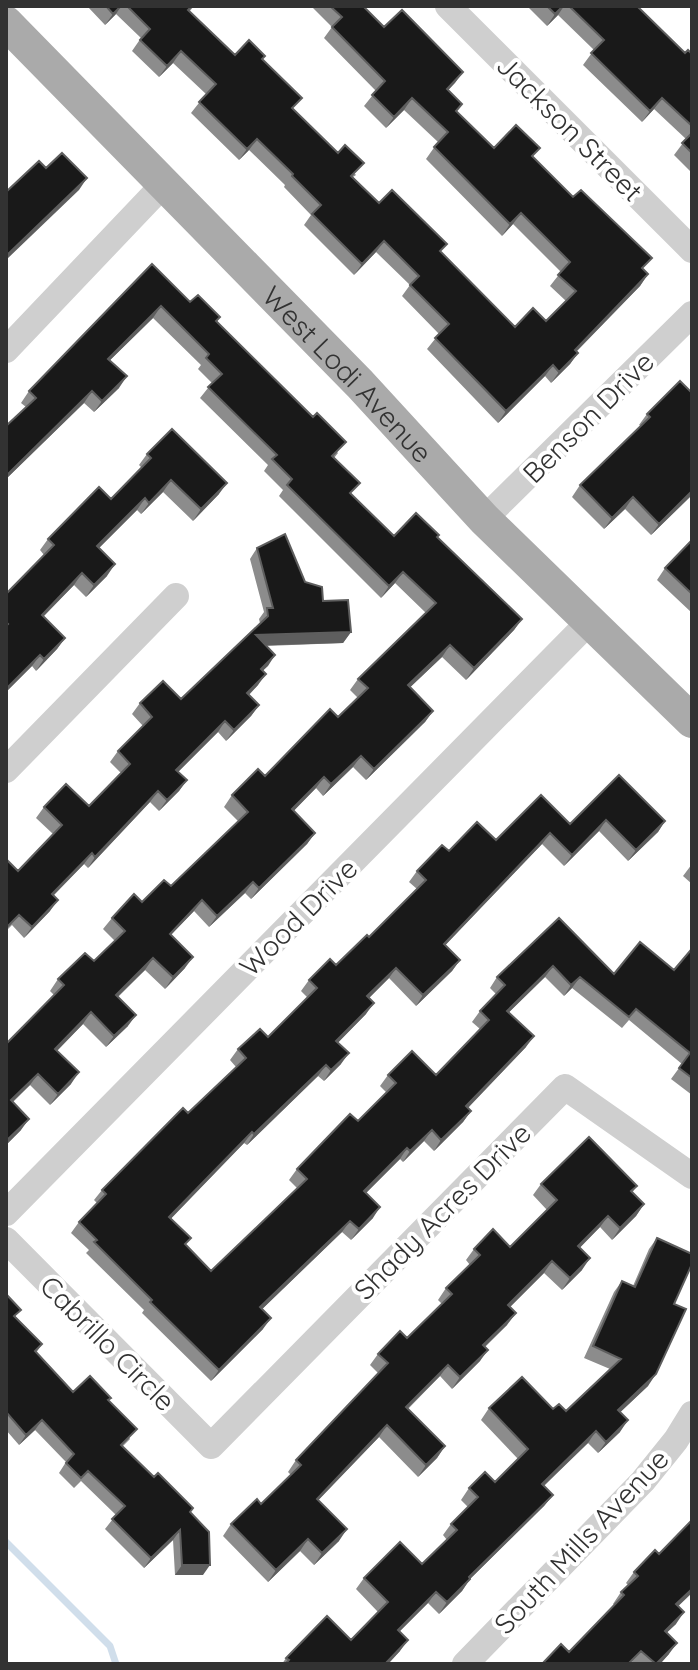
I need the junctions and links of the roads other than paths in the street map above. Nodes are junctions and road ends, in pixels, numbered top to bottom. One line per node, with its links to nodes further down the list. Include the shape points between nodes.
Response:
1 (448, 6): 4 (street, Jackson Street)
2 (6, 23): 3 (main road, West Lodi Avenue)
3 (164, 184): 6 (street); 7 (main road, West Lodi Avenue)
4 (692, 250)
5 (691, 317): 7 (street, Benson Drive)
6 (6, 350)
7 (484, 519): 9 (main road, West Lodi Avenue)
8 (176, 596): 11 (street)
9 (591, 620): 10 (main road, West Lodi Avenue); 13 (street, Wood Drive)
10 (692, 721)
11 (6, 770)
12 (692, 1176): 16 (street, Shady Acres Drive, via 565,1087)
13 (6, 1213)
14 (6, 1240): 16 (street, Cabrillo Circle)
15 (692, 1414): 17 (street, South Mills Avenue, via 643,1481)
16 (211, 1446)
17 (465, 1664)

